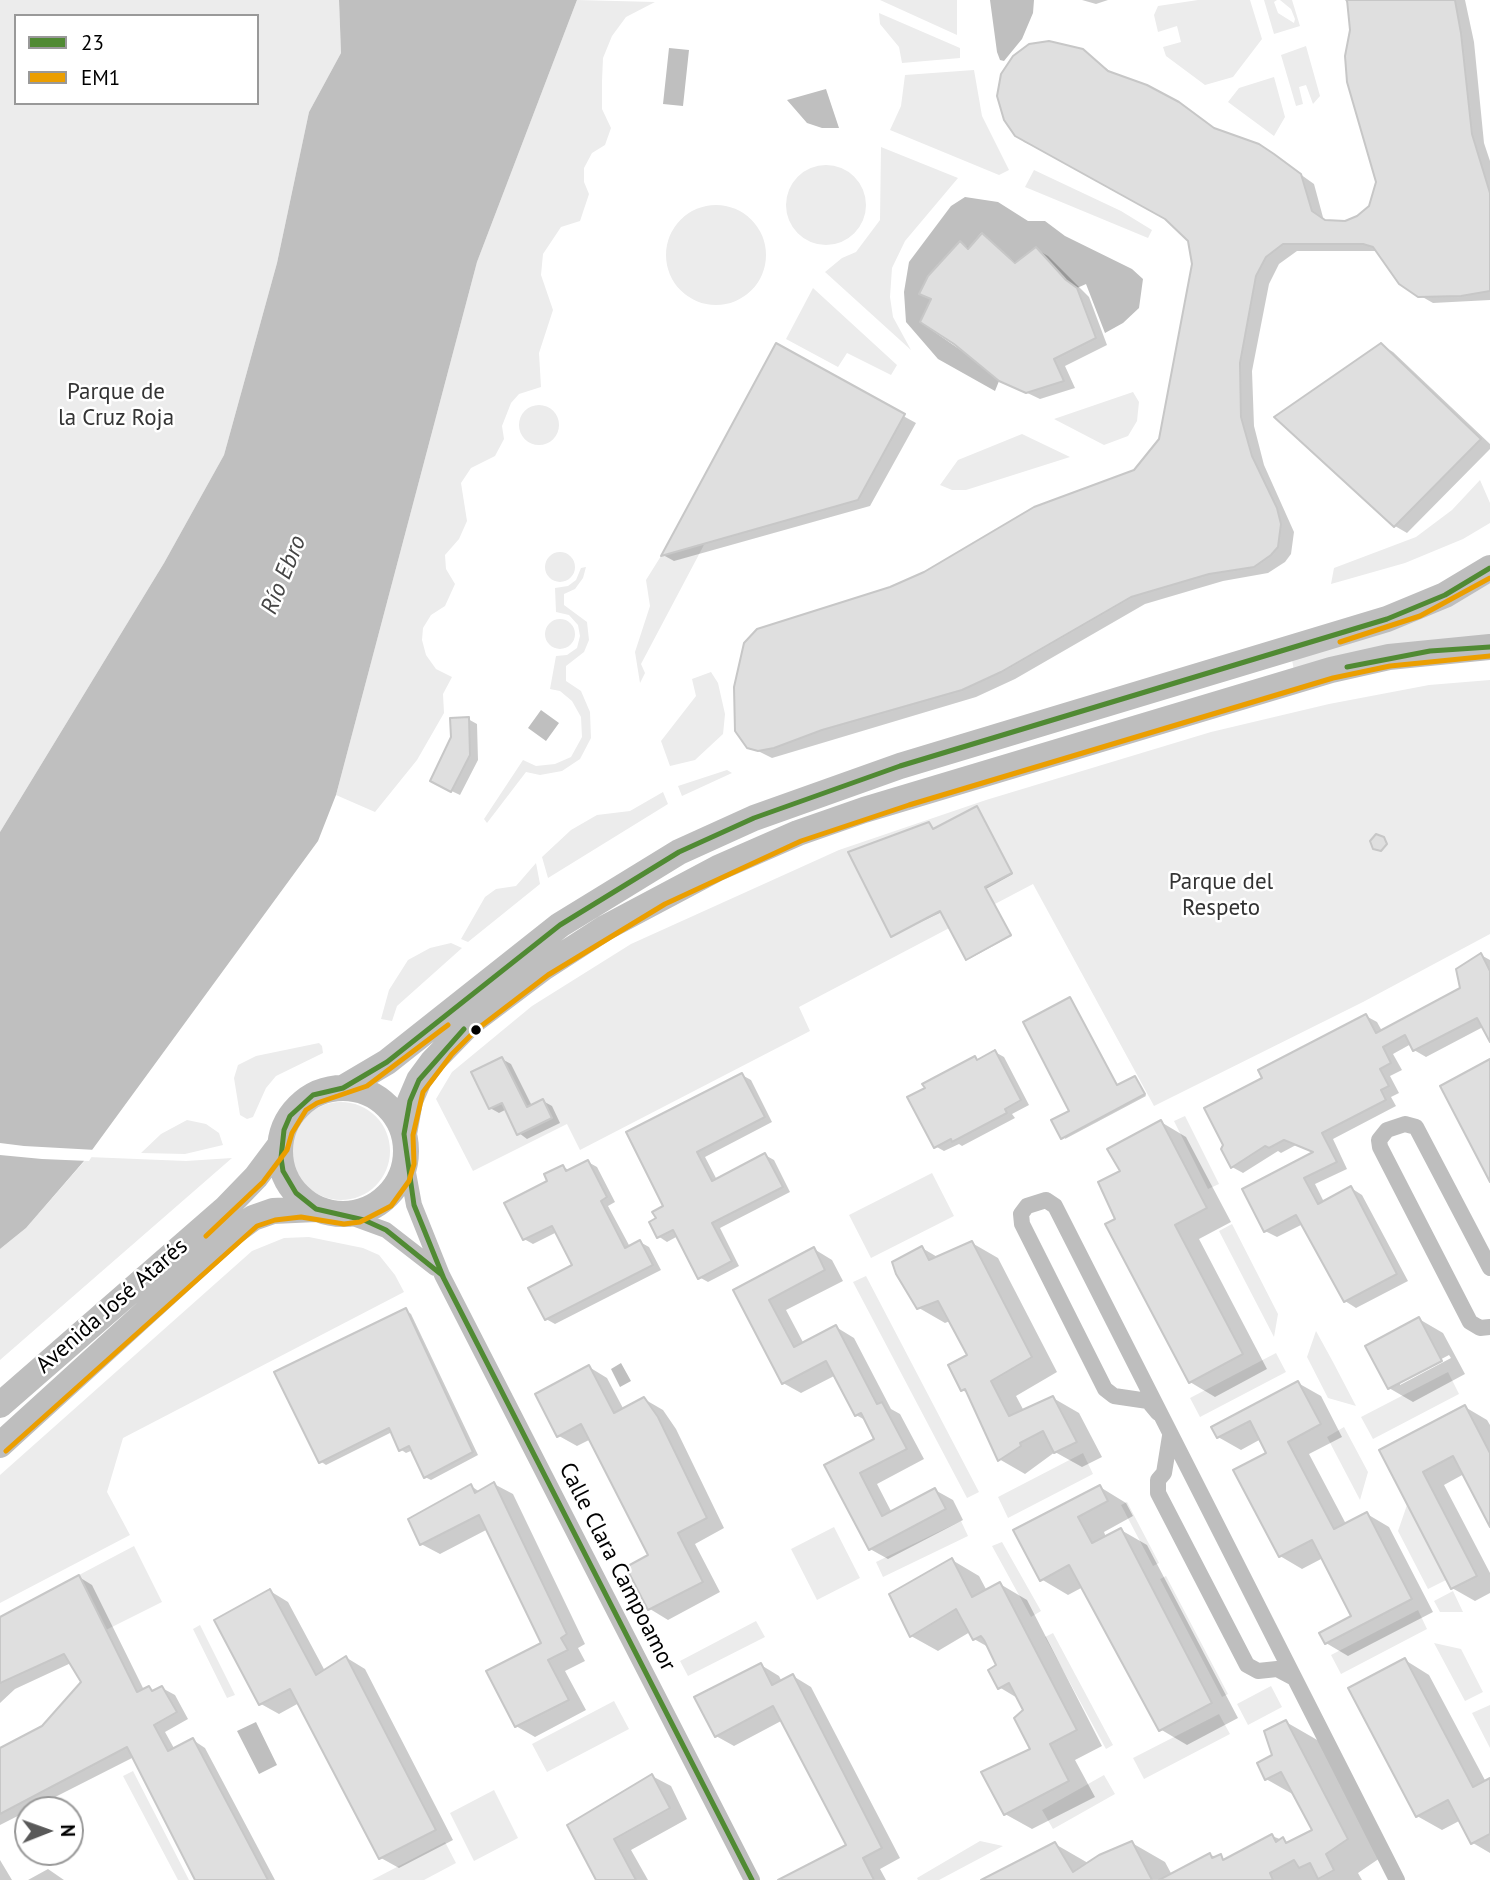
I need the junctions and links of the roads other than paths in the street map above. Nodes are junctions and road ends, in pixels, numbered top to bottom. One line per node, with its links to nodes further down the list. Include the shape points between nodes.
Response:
1 (1490, 568): 3 (main road, via 1445,595 1387,619 900,766 743,823 679,852 560,925 387,1062)
2 (1490, 647): 4 (main road, via 1403,655 1331,670 864,810 718,868 605,928 470,1023 419,1080)
3 (343, 1087): 4 (main road, via 382,1100); 5 (main road, via 300,1104)
4 (404, 1135): 6 (main road)
5 (280, 1145): 7 (main road, via 288,1182); 14 (main road, Avenida José Atarés, via 226,1208)
6 (406, 1162): 8 (main road, via 385,1199); 10 (street, Calle Clara Campoamor, via 414,1205)
7 (316, 1209): 8 (main road); 17 (main road, Avenida José Atarés, via 273,1211 234,1232)
8 (345, 1215): 10 (street, Calle Clara Campoamor, via 386,1230)
9 (1490, 1268): 11 (street, via 1416,1127 1405,1124 1387,1130 1379,1140 1380,1147 1464,1311 1475,1327)
10 (442, 1275): 23 (street, Calle Clara Campoamor)
11 (1490, 1327)
12 (1139, 1373): 13 (street, via 1134,1393); 13 (street, via 1055,1206 1046,1200 1027,1206 1021,1214 1022,1224 1105,1389); 15 (street)
13 (1123, 1398): 15 (street, via 1148,1401)
14 (0, 1405)
15 (1158, 1413): 16 (street)
16 (1170, 1436): 18 (street); 19 (street)
17 (0, 1445)
18 (1164, 1472): 19 (street, via 1177,1467); 21 (street, via 1158,1480 1158,1493 1247,1665 1258,1671)
19 (1191, 1473): 20 (street)
20 (1279, 1646): 21 (street, via 1277,1660); 22 (street)
21 (1266, 1669): 22 (street)
22 (1294, 1678): 24 (street)
23 (752, 1880)
24 (1396, 1880)

